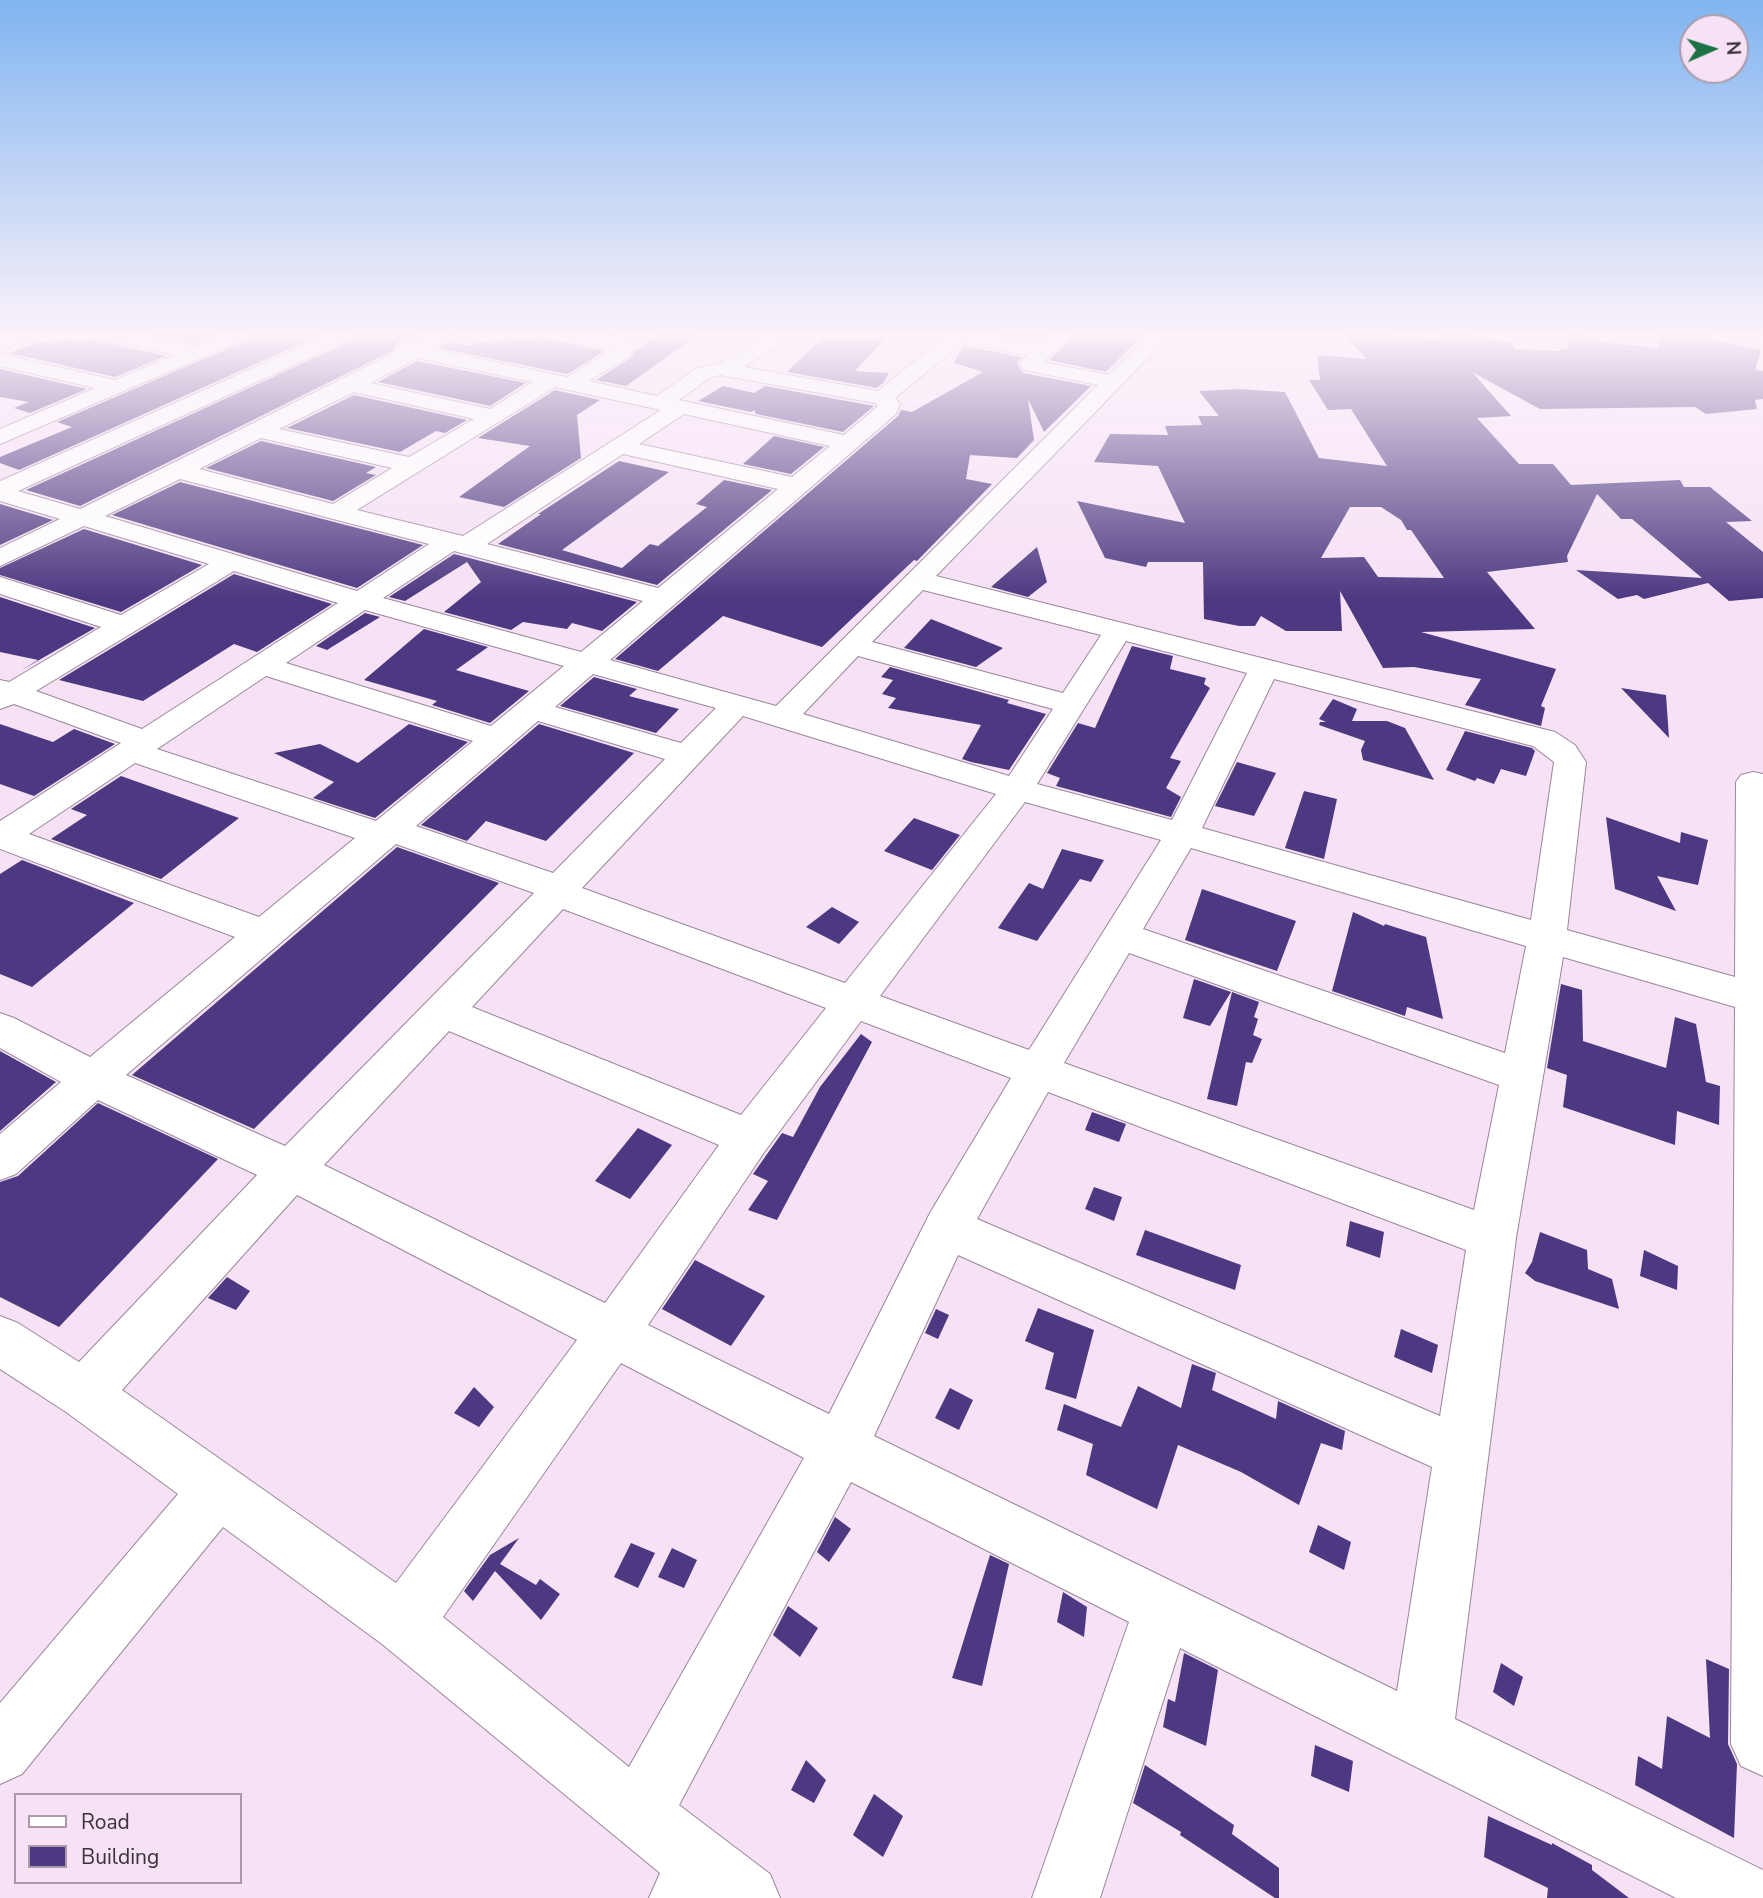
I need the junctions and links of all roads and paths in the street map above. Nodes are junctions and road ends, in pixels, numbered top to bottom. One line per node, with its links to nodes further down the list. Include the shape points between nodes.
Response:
1 (2, 421): 10 (street)
2 (37, 421): 10 (street)
3 (162, 421): 18 (street)
4 (279, 421): 11 (street)
5 (485, 421): 15 (street)
6 (652, 421): 14 (street)
7 (745, 421): 13 (street)
8 (873, 421): 13 (street)
9 (1076, 421): 24 (street)
10 (24, 426): 12 (street)
11 (258, 431): 15 (street); 16 (street)
12 (0, 437)
13 (846, 442): 17 (street)
14 (620, 446): 17 (street); 21 (street)
15 (412, 466): 19 (street)
16 (179, 471): 19 (street); 20 (street)
17 (795, 485): 26 (street)
18 (0, 492): 20 (street)
19 (338, 511): 21 (street)
20 (83, 518): 22 (street); 23 (street)
21 (461, 542): 26 (street); 27 (street)
22 (0, 558)
23 (231, 562): 27 (street); 28 (street)
24 (918, 580): 29 (street); 30 (street)
25 (0, 585): 28 (street)
26 (662, 597): 31 (street)
27 (359, 600): 31 (street); 32 (street)
28 (125, 626): 34 (street)
29 (1118, 631): 33 (street); 36 (street)
30 (853, 646): 36 (street); 38 (street)
31 (585, 662): 35 (street); 37 (street)
32 (261, 665): 39 (street); 40 (street)
33 (1264, 668): 45 (street); 50 (street, via 1544,739 1564,752 1570,773)
34 (4, 694): 40 (street)
35 (737, 704): 38 (street); 41 (street)
36 (1071, 704): 43 (street)
37 (529, 709): 39 (street); 41 (street)
38 (781, 718): 43 (street)
39 (496, 738): 44 (street)
40 (138, 746): 44 (street); 46 (street)
41 (689, 756): 47 (street)
42 (1753, 782): 51 (street)
43 (1017, 789): 45 (street); 52 (street)
44 (385, 832): 47 (street); 48 (street)
45 (1182, 834): 49 (street); 50 (street)
46 (0, 837): 48 (street)
47 (559, 891): 52 (street); 53 (street)
48 (266, 934): 57 (street)
49 (1122, 936): 55 (street); 56 (street)
50 (1547, 938): 51 (street); 56 (street)
51 (1760, 999): 72 (street)
52 (850, 1003): 55 (street); 58 (street)
53 (444, 1012): 58 (street); 60 (street)
54 (0, 1029): 57 (street)
55 (1037, 1072): 61 (street); 62 (street)
56 (1521, 1076): 62 (street)
57 (93, 1079): 59 (street); 60 (street)
58 (749, 1138): 63 (street)
59 (0, 1161)
60 (291, 1170): 63 (street); 65 (street)
61 (947, 1228): 66 (street); 67 (street)
62 (1492, 1238): 67 (street)
63 (611, 1333): 66 (street); 70 (street)
64 (0, 1340): 65 (street)
65 (84, 1394): 68 (street)
66 (840, 1448): 69 (street); 74 (street)
67 (1462, 1452): 71 (street)
68 (218, 1490): 70 (street); 73 (street)
69 (1163, 1608): 71 (street); 76 (street)
70 (403, 1623): 74 (street)
71 (1421, 1736): 77 (street)
72 (1763, 1744)
73 (0, 1752)
74 (638, 1815): 75 (street)
75 (710, 1886)
76 (1066, 1898)
77 (1748, 1898)

